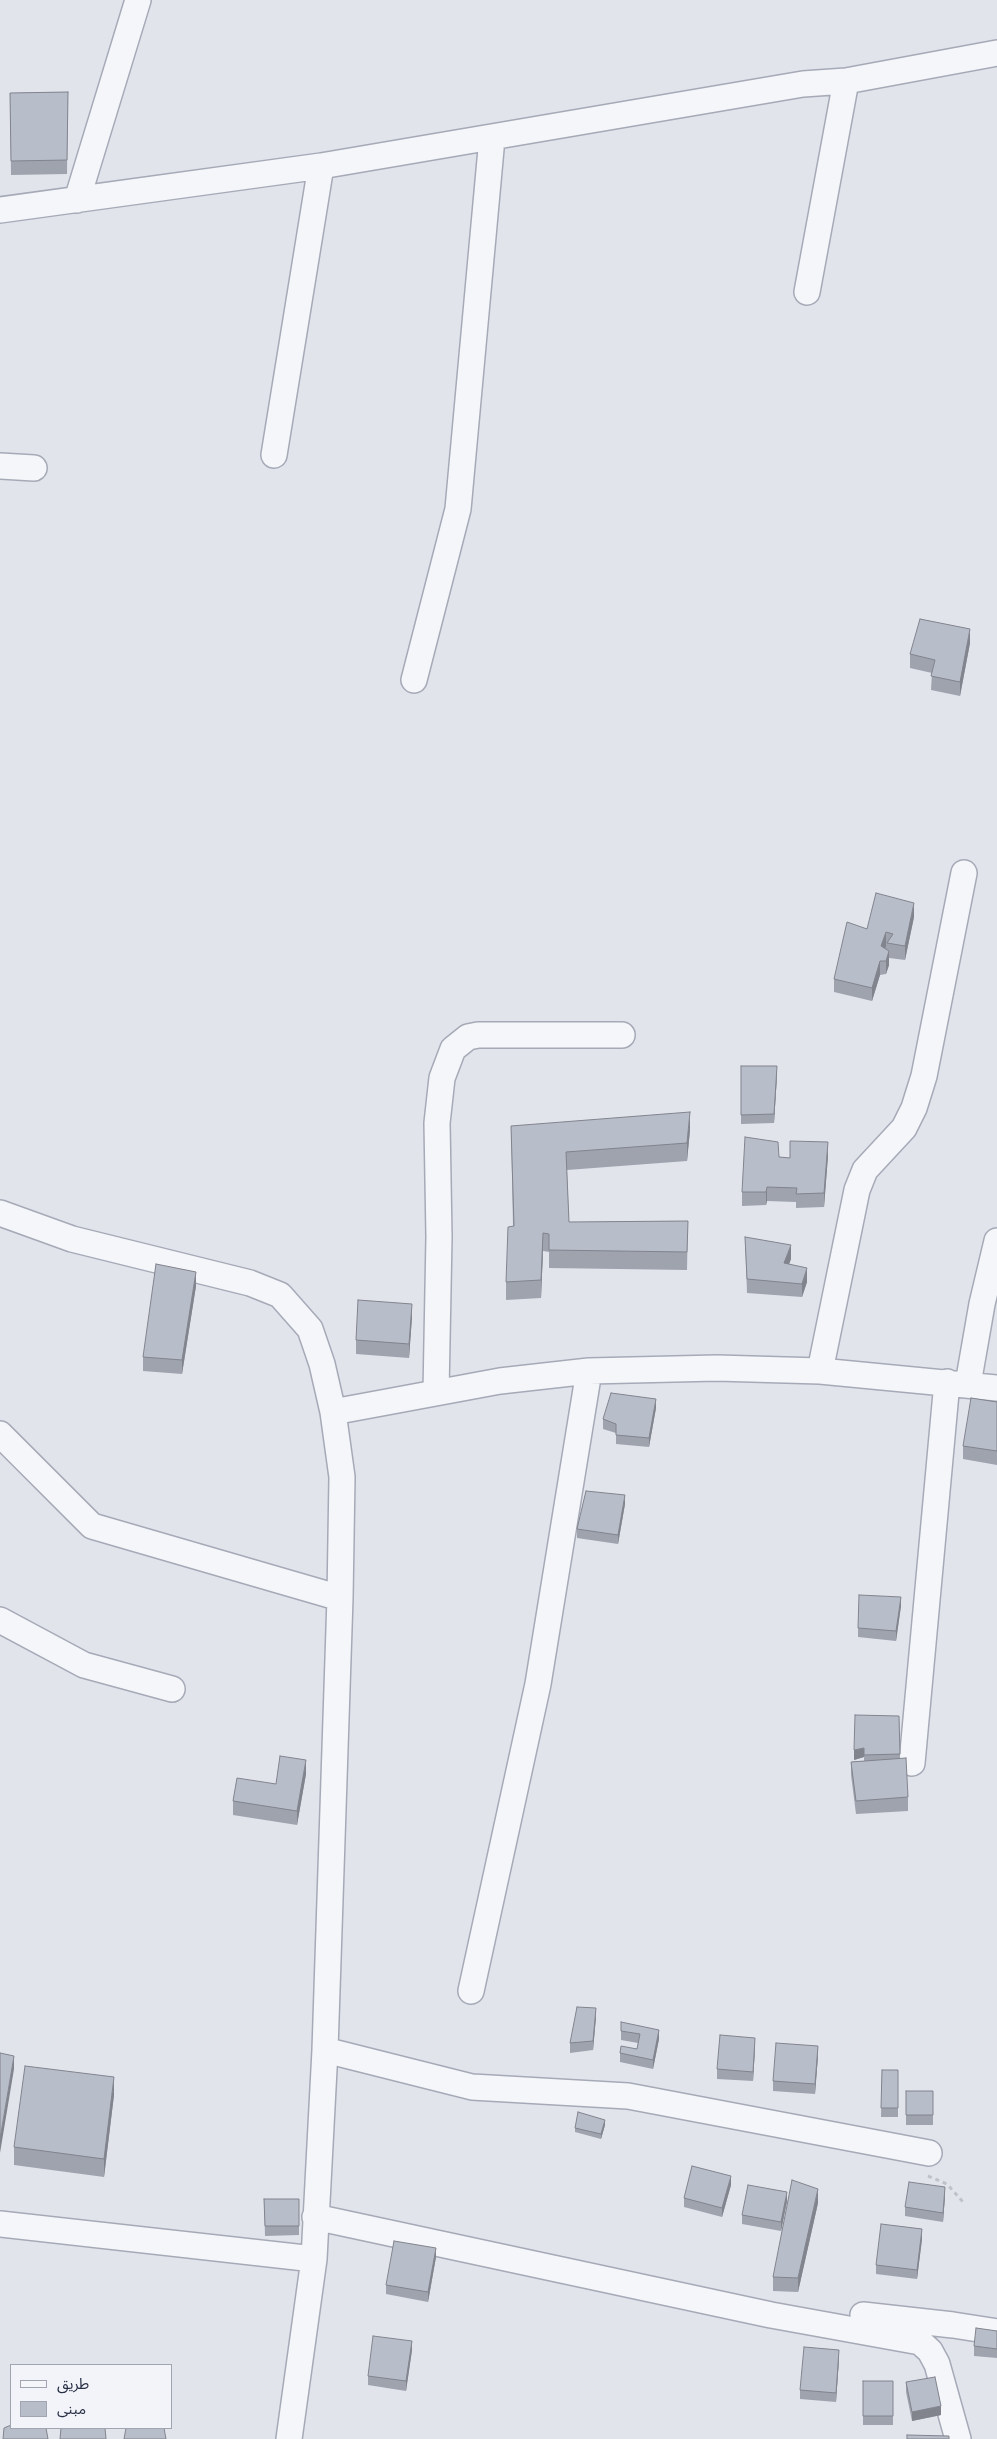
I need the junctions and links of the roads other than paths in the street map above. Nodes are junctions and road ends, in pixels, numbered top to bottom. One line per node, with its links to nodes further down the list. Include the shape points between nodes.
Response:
1 (138, 0): 6 (street)
2 (997, 53): 3 (street)
3 (846, 81): 4 (street, via 803,84); 8 (street)
4 (492, 138): 5 (street); 12 (street, via 458,509)
5 (321, 166): 6 (street); 9 (street)
6 (77, 200): 7 (street)
7 (0, 210)
8 (807, 292)
9 (274, 455)
10 (0, 466): 11 (street)
11 (34, 468)
12 (414, 680)
13 (964, 873): 18 (street, via 924,1076 904,1128 865,1170 857,1190)
14 (622, 1035): 21 (street, via 478,1035 463,1040 451,1054 442,1078 437,1123)
15 (0, 1213): 22 (street, via 72,1239 250,1283 280,1295 310,1330)
16 (997, 1241): 19 (street, via 982,1304)
17 (590, 1371): 18 (street, via 717,1368); 21 (street); 28 (street, via 538,1684)
18 (820, 1371): 19 (street)
19 (957, 1383): 20 (street); 27 (street, via 922,1636)
20 (997, 1388)
21 (436, 1392): 22 (street)
22 (333, 1412): 24 (street, via 342,1477)
23 (0, 1434): 24 (street, via 92,1526)
24 (340, 1598): 29 (street)
25 (0, 1620): 26 (street, via 84,1665)
26 (172, 1689)
27 (912, 1763)
28 (471, 1991)
29 (325, 2050): 30 (street, via 472,2087 628,2096); 31 (street)
30 (929, 2154)
31 (315, 2217): 33 (street); 34 (street)
32 (0, 2224): 33 (street)
33 (314, 2259): 36 (street)
34 (771, 2315): 35 (street, via 826,2312); 37 (street, via 920,2342 930,2350 937,2364)
35 (997, 2332)
36 (289, 2439)
37 (958, 2439)

